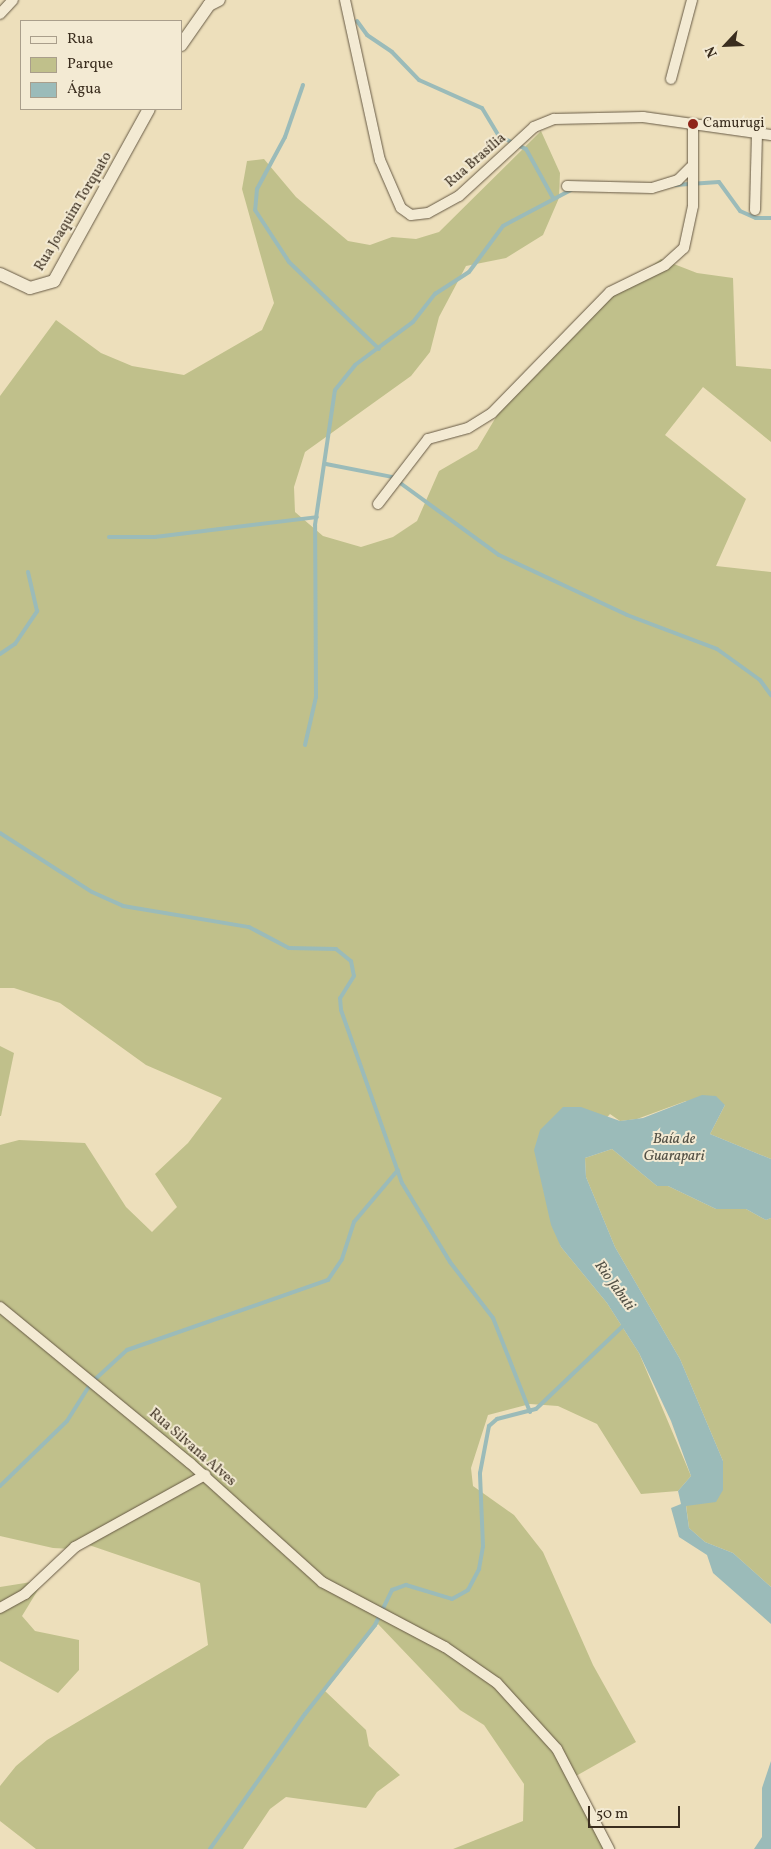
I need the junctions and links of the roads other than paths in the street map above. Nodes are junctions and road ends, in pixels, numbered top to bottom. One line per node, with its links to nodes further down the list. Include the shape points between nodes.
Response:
1 (13, 0): 5 (street)
2 (219, 0): 6 (street, via 209,5)
3 (346, 0): 9 (street, Rua Brasília, via 380,160 401,208 411,215 428,213 459,196 534,127 554,119 643,117)
4 (692, 0): 7 (street)
5 (0, 14)
6 (182, 43)
7 (671, 78)
8 (148, 110): 15 (street, Rua Joaquim Torquato, via 54,281 30,288)
9 (694, 124): 10 (street, Rua Brasília); 12 (street)
10 (757, 135): 11 (street, Rua Brasília); 14 (street)
11 (771, 135)
12 (691, 167): 13 (street, via 678,180 652,188); 16 (street, via 693,206 684,248 665,264 610,292 492,413 468,428 428,439)
13 (567, 186)
14 (755, 210)
15 (0, 274)
16 (378, 504)
17 (0, 1307): 18 (street, Rua Silvana Alves)
18 (204, 1475): 19 (street, via 75,1547 25,1594); 20 (street, Rua Silvana Alves, via 307,1570 366,1608 477,1667 529,1714 570,1768)
19 (0, 1608)
20 (609, 1849)

